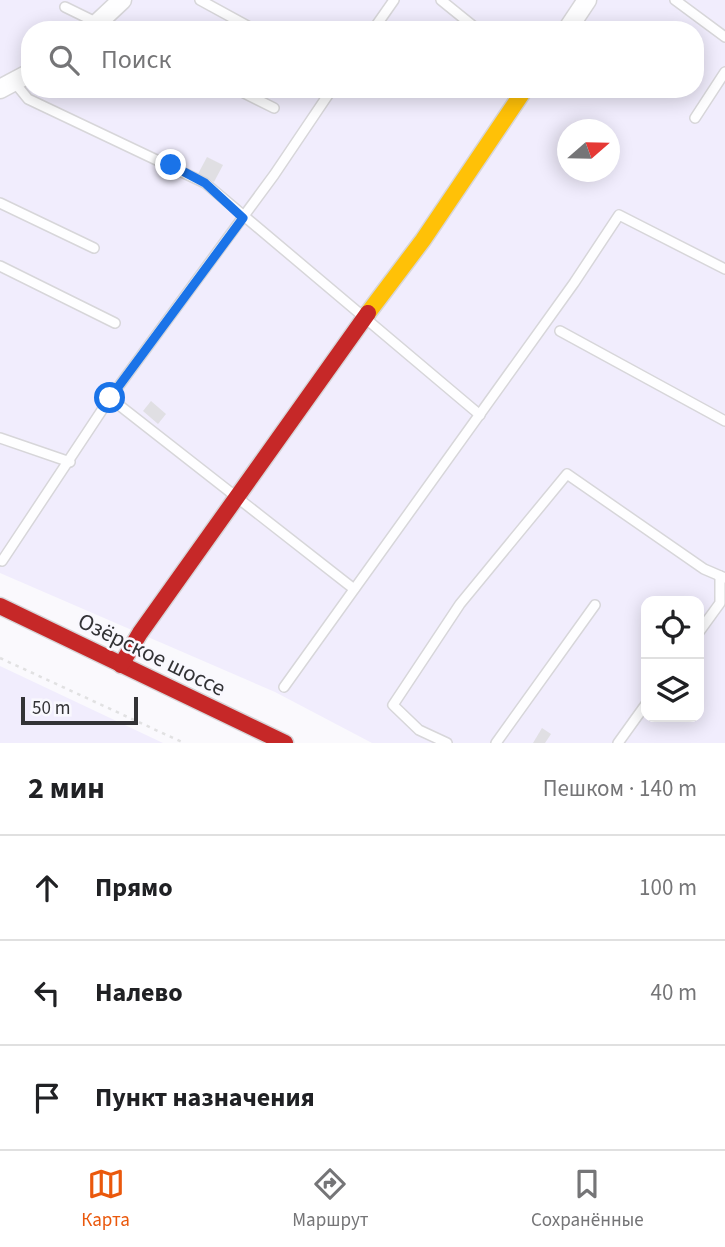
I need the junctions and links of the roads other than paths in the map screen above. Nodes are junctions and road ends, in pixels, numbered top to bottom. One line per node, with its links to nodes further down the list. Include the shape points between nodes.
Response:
1 (122, 0): 9 (street)
2 (200, 0): 10 (lane)
3 (394, 0): 11 (lane)
4 (441, 0): 12 (lane)
5 (587, 0): 13 (street)
6 (675, 0): 14 (lane)
7 (65, 7): 8 (lane)
8 (90, 21)
9 (105, 21)
10 (238, 21)
11 (379, 21)
12 (467, 21)
13 (573, 21)
14 (703, 21)
15 (704, 21): 16 (lane)
16 (725, 37)
17 (725, 72): 23 (lane)
18 (27, 98): 25 (lane, via 205,183)
19 (254, 98): 22 (lane)
20 (326, 98): 25 (lane)
21 (518, 98): 29 (street)
22 (274, 108)
23 (695, 118)
24 (0, 203): 26 (lane)
25 (243, 218): 29 (lane); 32 (lane)
26 (94, 248)
27 (0, 266): 30 (lane)
28 (725, 269): 33 (lane, via 619,215)
29 (364, 319): 33 (lane); 37 (street)
30 (115, 323)
31 (560, 331): 34 (lane)
32 (110, 398): 36 (lane); 37 (lane)
33 (480, 415): 40 (lane)
34 (725, 421)
35 (0, 438): 36 (lane)
36 (69, 462): 38 (lane)
37 (237, 498): 40 (lane); 44 (street)
38 (2, 561)
39 (723, 577): 43 (lane, via 720,603); 48 (lane, via 704,569 567,474 460,604 393,705 419,730)
40 (354, 589): 45 (lane)
41 (595, 605): 49 (lane)
42 (0, 606): 44 (street, Озёрское шоссе)
43 (704, 625)
44 (121, 665): 47 (street, Озёрское шоссе)
45 (284, 687)
46 (641, 711): 50 (lane)
47 (285, 743)
48 (447, 743)
49 (496, 743)
50 (618, 743)

